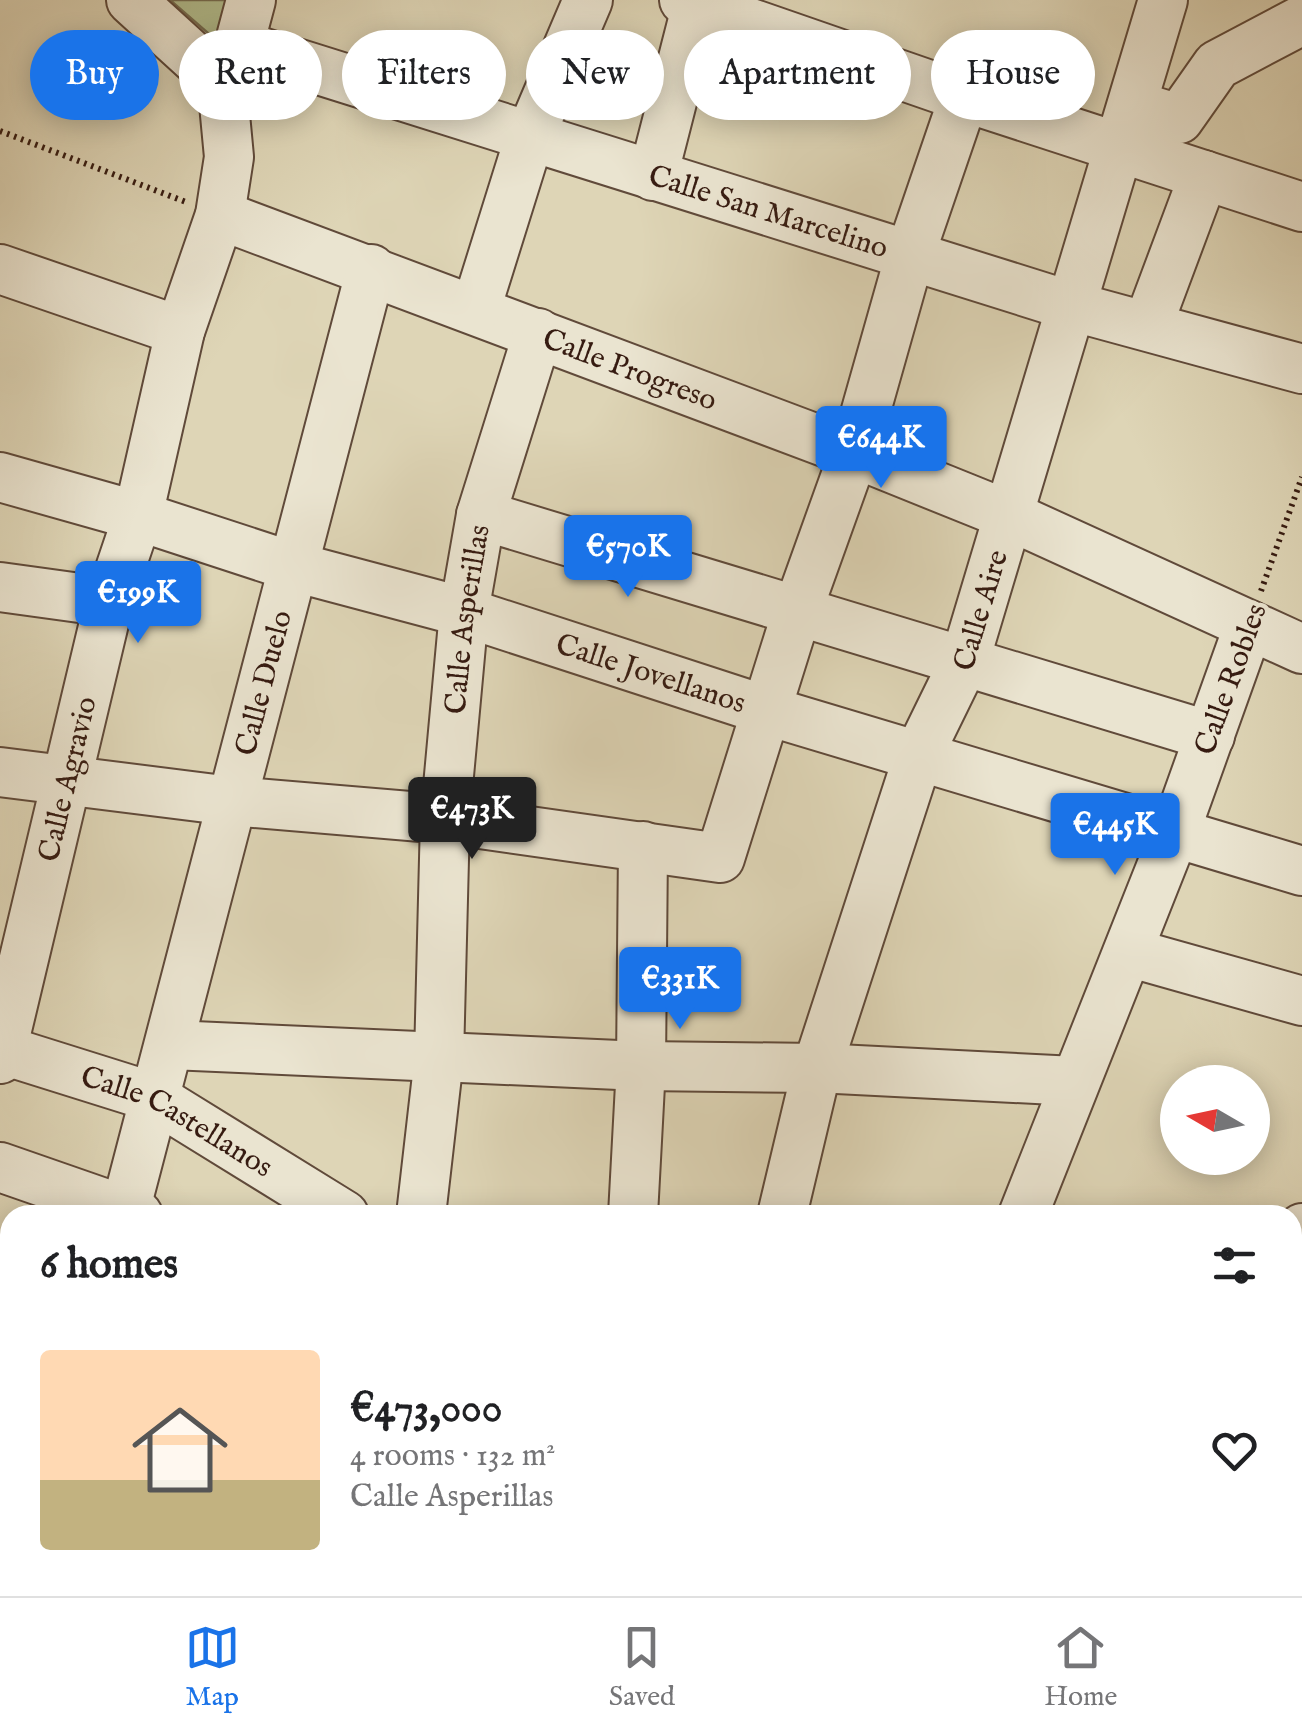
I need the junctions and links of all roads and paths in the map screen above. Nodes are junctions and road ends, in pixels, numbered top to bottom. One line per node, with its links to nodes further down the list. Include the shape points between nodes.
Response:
1 (131, 0): 8 (street)
2 (251, 0): 7 (street)
3 (588, 0): 16 (street)
4 (693, 1): 9 (street); 18 (street)
5 (1164, 1): 14 (street, Calle Aire)
6 (1302, 20): 14 (street, via 1217,66 1179,119)
7 (241, 30)
8 (179, 31)
9 (931, 85)
10 (322, 86): 16 (street, Calle San Marcelino)
11 (229, 120): 20 (street, Calle Agravio)
12 (956, 120): 21 (street)
13 (1092, 120): 14 (street)
14 (1126, 126): 17 (street); 24 (street, Calle Aire)
15 (0, 130): 20 (path)
16 (530, 136): 18 (street, Calle San Marcelino); 25 (street)
17 (1204, 175): 19 (street); 26 (street)
18 (652, 176): 21 (street, Calle San Marcelino)
19 (1302, 207)
20 (220, 214): 22 (street, Calle Progreso); 27 (street, Calle Agravio)
21 (910, 255): 24 (street, Calle San Marcelino); 30 (street)
22 (370, 269): 25 (street, Calle Progreso); 36 (street, Calle Duelo)
23 (0, 270): 27 (street)
24 (1071, 306): 26 (street, Calle San Marcelino); 34 (street, Calle Aire)
25 (476, 309): 28 (street, Calle Progreso)
26 (1148, 326): 29 (street, Calle San Marcelino)
27 (180, 331): 35 (street, Calle Agravio)
28 (538, 334): 30 (street, Calle Progreso); 33 (street, Calle Asperillas)
29 (1302, 369)
30 (854, 453): 34 (street, Calle Progreso); 40 (street)
31 (0, 476): 35 (street, Calle Jovellanos)
32 (1302, 477): 41 (path, Calle Robles)
33 (481, 515): 39 (street, Calle Asperillas); 40 (street)
34 (1008, 515): 41 (street, Calle Progreso); 43 (street, Calle Aire)
35 (138, 516): 36 (street, Calle Jovellanos); 38 (street, Calle Agravio)
36 (291, 566): 39 (street, Calle Jovellanos); 49 (street, Calle Duelo)
37 (0, 588): 38 (street)
38 (109, 602): 48 (street, Calle Agravio)
39 (464, 612): 44 (street, Calle Jovellanos); 50 (street, Calle Asperillas)
40 (798, 612): 43 (street); 44 (street)
41 (1249, 626): 42 (street, Calle Progreso); 45 (street, Calle Robles)
42 (1302, 649)
43 (965, 660): 45 (street); 46 (street, Calle Aire)
44 (768, 711): 46 (street, Calle Jovellanos); 52 (street, via 720,858)
45 (1210, 736): 51 (street, Calle Robles)
46 (918, 754): 51 (street, Calle Jovellanos); 60 (street, Calle Aire)
47 (0, 772): 48 (street)
48 (67, 780): 49 (street); 57 (street, Calle Agravio)
49 (231, 801): 50 (street); 56 (street, Calle Duelo)
50 (445, 820): 52 (street); 58 (street, Calle Asperillas)
51 (1174, 832): 53 (street, Calle Jovellanos); 54 (street, Calle Robles)
52 (643, 846): 59 (street)
53 (1302, 870)
54 (1128, 952): 55 (street); 61 (street, Calle Robles)
55 (1302, 1001)
56 (171, 1045): 58 (street); 62 (street, Calle Duelo)
57 (1, 1052): 62 (street, Calle Castellanos)
58 (439, 1058): 59 (street); 67 (street, Calle Asperillas)
59 (641, 1066): 60 (street); 68 (street)
60 (817, 1068): 61 (street); 69 (street, Calle Aire)
61 (1075, 1081): 70 (street, Calle Robles)
62 (154, 1097): 65 (street, Calle Duelo); 66 (street, Calle Castellanos)
63 (0, 1166): 64 (street)
64 (108, 1205)
65 (132, 1205)
66 (328, 1205)
67 (422, 1205)
68 (634, 1205)
69 (784, 1205)
70 (1028, 1205)

